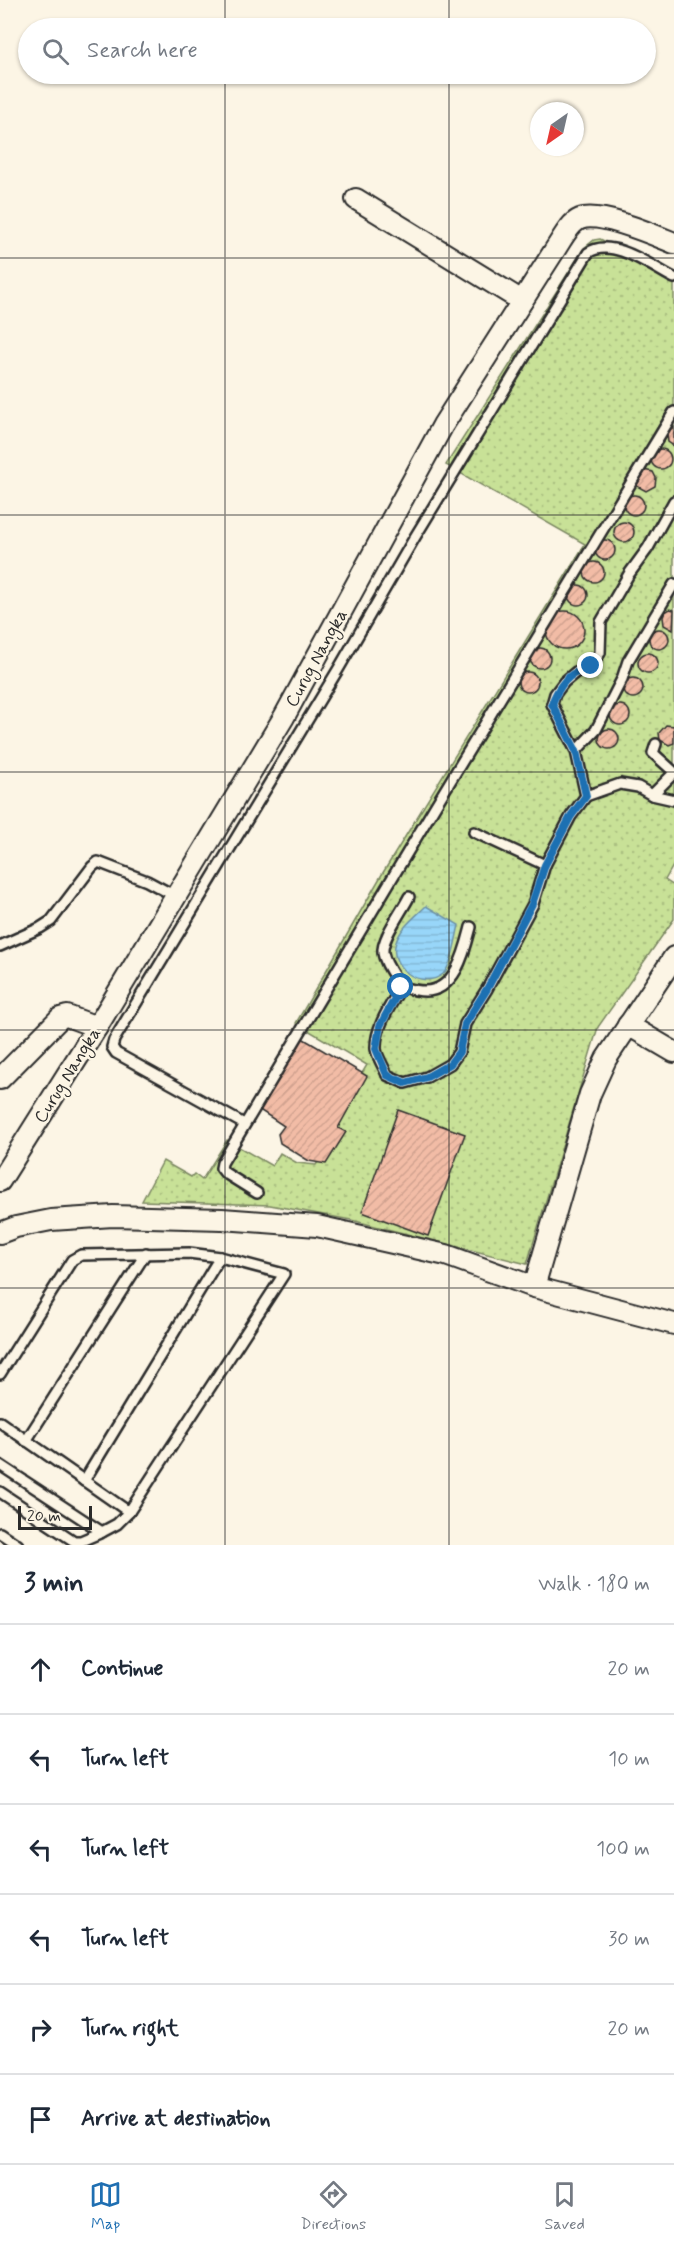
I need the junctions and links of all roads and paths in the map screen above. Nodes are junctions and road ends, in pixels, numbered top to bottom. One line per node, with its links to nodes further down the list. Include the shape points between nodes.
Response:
1 (356, 199): 4 (street)
2 (674, 243): 4 (street, Curug Nangka, via 637,228 580,219)
3 (674, 279): 26 (lane, via 615,248 598,247 588,253 114,1040 112,1047 116,1053)
4 (522, 301): 16 (street, Curug Nangka, via 443,425 284,717)
5 (674, 412): 26 (lane)
6 (674, 501): 9 (lane, via 601,622 600,654 555,694 552,704)
7 (674, 584): 9 (lane, via 628,661 596,730)
8 (656, 744): 10 (lane, via 653,753)
9 (576, 751): 12 (lane)
10 (674, 773): 11 (lane)
11 (652, 795): 12 (lane, via 638,787 620,784); 13 (lane)
12 (586, 796): 15 (lane)
13 (674, 800)
14 (474, 832): 15 (lane)
15 (545, 865): 21 (lane, via 532,904 465,1024 459,1052 450,1064 427,1077 405,1083 387,1075 376,1049 380,1026)
16 (175, 896): 19 (lane, via 98,862 51,921); 23 (street, Curug Nangka)
17 (409, 897): 21 (lane, via 386,938 383,952)
18 (471, 927): 21 (lane, via 453,975 437,989)
19 (0, 946)
20 (674, 957): 22 (street)
21 (401, 987)
22 (628, 1025): 24 (street); 32 (street, via 590,1094)
23 (97, 1027): 25 (street, via 66,1016 60,1018); 27 (street, Curug Nangka)
24 (674, 1052)
25 (0, 1079)
26 (244, 1124): 28 (lane, via 221,1168)
27 (0, 1181)
28 (256, 1193)
29 (0, 1233): 32 (street, via 51,1220 113,1216 317,1226 446,1255)
30 (146, 1253): 31 (lane); 34 (lane, via 81,1256 72,1260); 36 (lane)
31 (220, 1257): 38 (lane); 40 (lane, via 284,1274)
32 (534, 1287): 33 (street)
33 (674, 1324)
34 (0, 1374)
35 (0, 1422): 36 (lane)
36 (26, 1441): 38 (lane)
37 (0, 1465): 41 (lane)
38 (84, 1480): 40 (lane)
39 (0, 1492): 41 (lane, via 74,1541)
40 (129, 1512): 41 (lane)
41 (102, 1532)
42 (0, 1533): 43 (lane)
43 (18, 1545)

